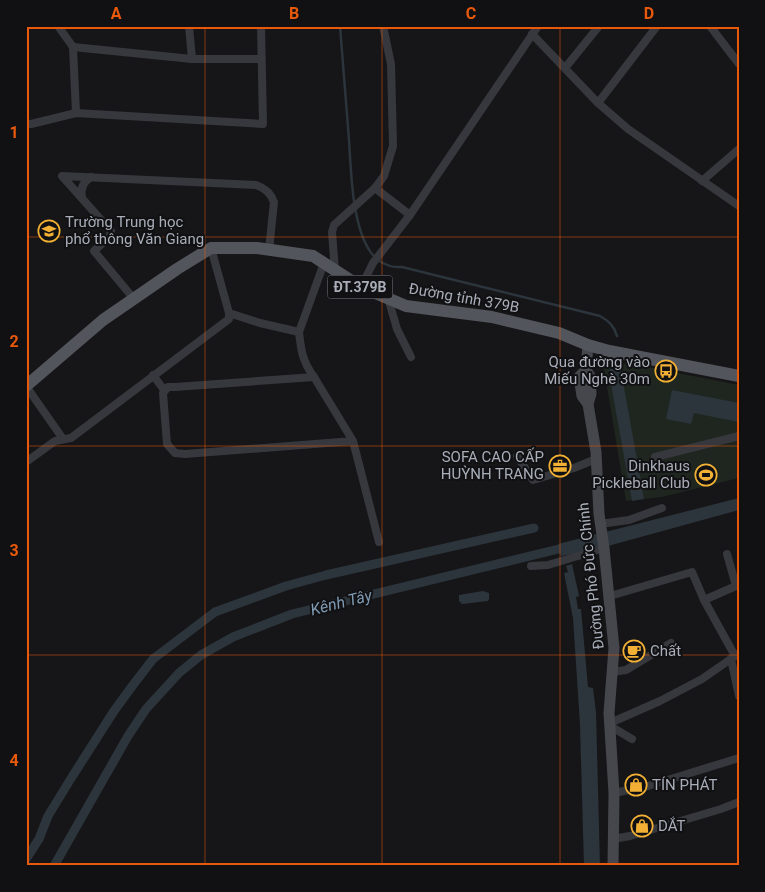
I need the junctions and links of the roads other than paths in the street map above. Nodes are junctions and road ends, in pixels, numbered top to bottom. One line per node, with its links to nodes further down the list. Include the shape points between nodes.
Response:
1 (58, 26): 10 (street)
2 (189, 26): 11 (street)
3 (261, 26): 12 (street)
4 (383, 26): 21 (street, via 391,64 393,146 384,176)
5 (538, 26): 9 (street)
6 (599, 26): 14 (street)
7 (657, 26): 15 (street)
8 (710, 26): 13 (street)
9 (532, 34): 14 (street); 24 (street)
10 (74, 47): 11 (street); 16 (street)
11 (192, 59): 12 (street)
12 (261, 59): 16 (street, via 262,124)
13 (739, 64)
14 (565, 68): 15 (street)
15 (598, 103): 20 (street, via 628,129)
16 (76, 113): 17 (street)
17 (28, 123)
18 (739, 149): 20 (street)
19 (91, 177): 22 (street, via 82,186); 22 (street, via 62,176); 26 (street, via 262,187 274,202)
20 (702, 180): 23 (street)
21 (373, 191): 24 (street); 28 (street, via 334,225)
22 (82, 197): 31 (street, via 111,231 109,237 94,250)
23 (739, 206)
24 (410, 215): 29 (street, via 373,263)
25 (211, 248): 26 (main road, Đường tỉnh 379B / ĐT.379B); 31 (main road); 32 (street)
26 (269, 250): 27 (main road, Đường tỉnh 379B / ĐT.379B, via 313,256)
27 (324, 263): 28 (main road, Đường tỉnh 379B / ĐT.379B); 33 (street)
28 (335, 271): 29 (main road, Đường tỉnh 379B / ĐT.379B)
29 (361, 287): 30 (main road, Đường tỉnh 379B / ĐT.379B)
30 (388, 298): 34 (main road, Đường tỉnh 379B / ĐT.379B, via 406,306 501,320 559,333); 35 (street, via 397,328)
31 (134, 299): 39 (main road, via 103,320)
32 (229, 313): 33 (street); 36 (street, via 229,319)
33 (299, 332): 38 (street, via 301,353)
34 (588, 345): 37 (main road, Đường tỉnh 379B / ĐT.379B); 46 (main road, Đường Phó Đức Chính, via 586,370 579,377 582,396 588,404)
35 (411, 357)
36 (154, 375): 40 (street); 42 (street, via 71,438)
37 (739, 376)
38 (314, 377): 40 (street, via 168,387); 43 (street)
39 (26, 386): 42 (street)
40 (164, 390): 43 (street, via 167,444 175,453)
41 (739, 436): 45 (street)
42 (63, 439): 47 (street)
43 (352, 441): 50 (street)
44 (517, 456): 46 (street, via 533,480)
45 (655, 457)
46 (596, 459): 49 (main road, Đường Phó Đức Chính, via 599,514)
47 (26, 462)
48 (662, 508): 49 (street, via 629,520)
49 (604, 524): 51 (main road, Đường Phó Đức Chính)
50 (380, 542)
51 (604, 550): 53 (street, via 548,565); 54 (main road, Đường Phó Đức Chính)
52 (727, 554): 55 (street, via 736,586)
53 (531, 566)
54 (610, 596): 55 (street, via 692,572); 58 (main road, Đường Phó Đức Chính, via 614,648)
55 (704, 600): 57 (street)
56 (671, 643): 58 (street, via 626,670)
57 (735, 656): 59 (street); 60 (street, via 702,679)
58 (612, 672): 60 (main road, Đường Phó Đức Chính)
59 (739, 696)
60 (610, 725): 61 (street); 63 (main road, Đường Phó Đức Chính)
61 (632, 739)
62 (739, 758): 63 (street)
63 (614, 793): 65 (main road, Đường Phó Đức Chính)
64 (739, 802): 65 (street)
65 (613, 839): 66 (main road, Đường Phó Đức Chính)
66 (613, 866)

